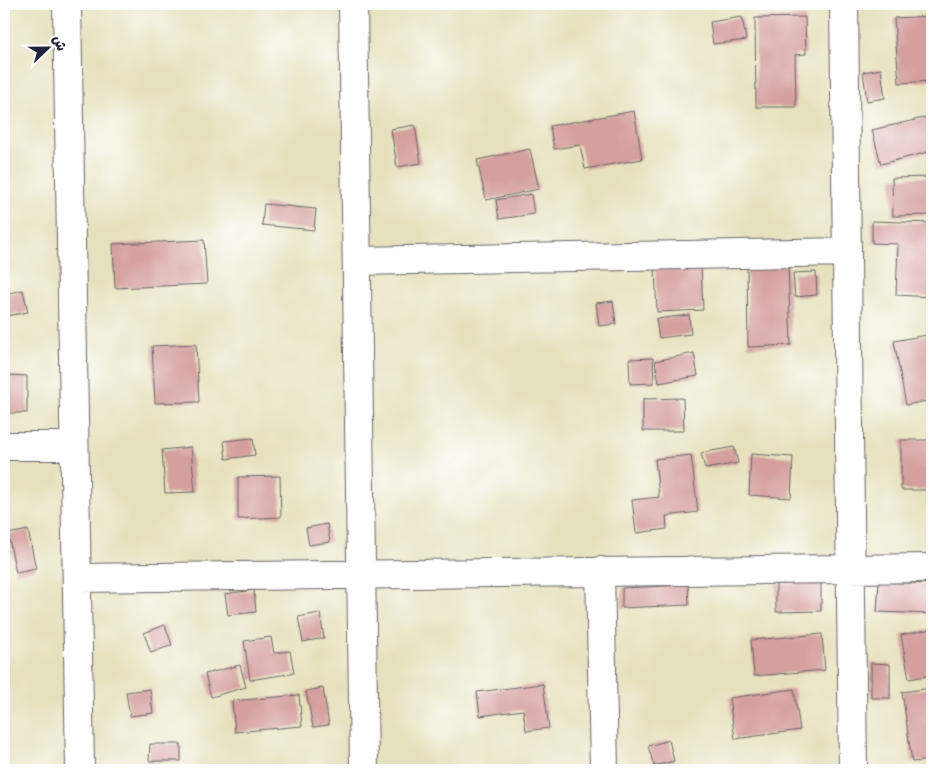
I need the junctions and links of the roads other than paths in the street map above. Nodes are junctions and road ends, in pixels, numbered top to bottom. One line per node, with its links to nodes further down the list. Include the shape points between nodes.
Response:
1 (68, 4): 7 (street)
2 (353, 4): 5 (street)
3 (844, 4): 4 (street)
4 (847, 252): 5 (street); 9 (street)
5 (357, 261): 11 (street)
6 (4, 446): 7 (street)
7 (74, 446): 12 (street)
8 (932, 568): 9 (street)
9 (850, 569): 10 (street); 16 (street)
10 (600, 571): 11 (street); 15 (street)
11 (361, 574): 12 (street); 14 (street)
12 (77, 578): 13 (street)
13 (80, 770)
14 (364, 770)
15 (604, 770)
16 (853, 770)

